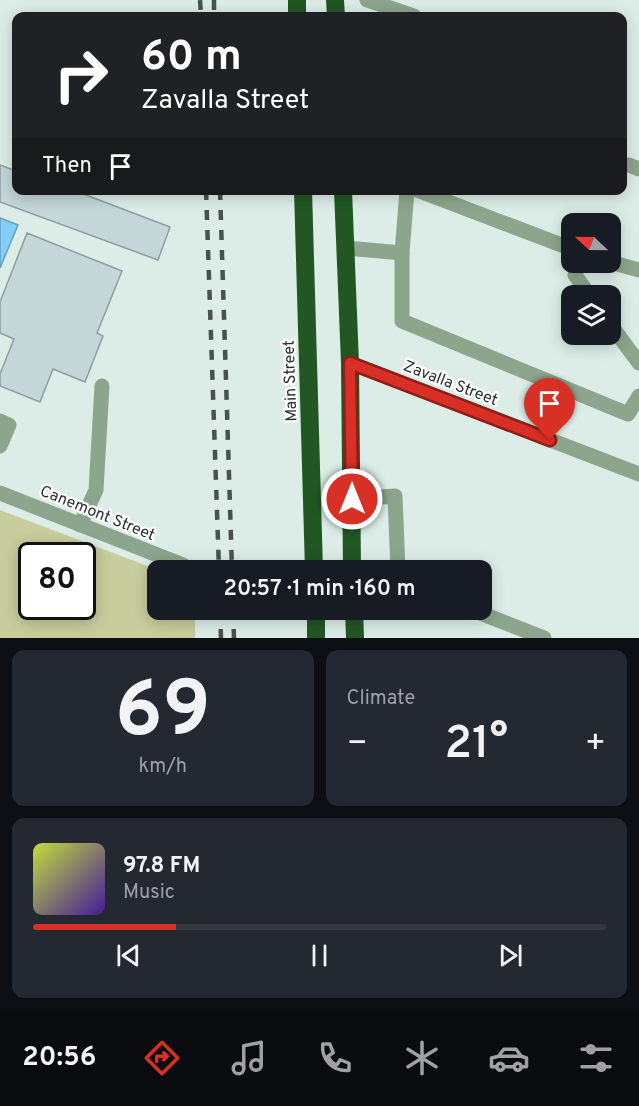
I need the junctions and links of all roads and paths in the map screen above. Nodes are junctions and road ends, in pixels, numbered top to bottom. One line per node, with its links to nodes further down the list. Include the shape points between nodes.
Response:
1 (367, 0): 2 (street)
2 (402, 12)
3 (303, 195): 24 (highway, Main Street)
4 (343, 195): 8 (highway)
5 (407, 195): 9 (street)
6 (430, 195): 7 (street)
7 (561, 245)
8 (346, 248): 9 (street); 13 (highway)
9 (402, 253): 16 (street, via 402,321 628,414)
10 (621, 265): 11 (street)
11 (639, 270)
12 (621, 339): 14 (street)
13 (350, 363): 19 (street, Zavalla Street); 21 (highway)
14 (639, 363)
15 (102, 386): 22 (street, via 96,490)
16 (639, 396)
17 (0, 421): 18 (street, via 9,425)
18 (0, 446)
19 (639, 474)
20 (0, 493): 22 (street, Canemont Street)
21 (352, 499): 25 (highway); 26 (street, via 395,496)
22 (80, 525): 23 (street, Canemont Street)
23 (170, 560)
24 (314, 560)
25 (352, 560)
26 (398, 560)
27 (492, 618): 32 (street)
28 (316, 620): 30 (highway)
29 (354, 620): 31 (highway)
30 (316, 638)
31 (355, 638)
32 (544, 638)

